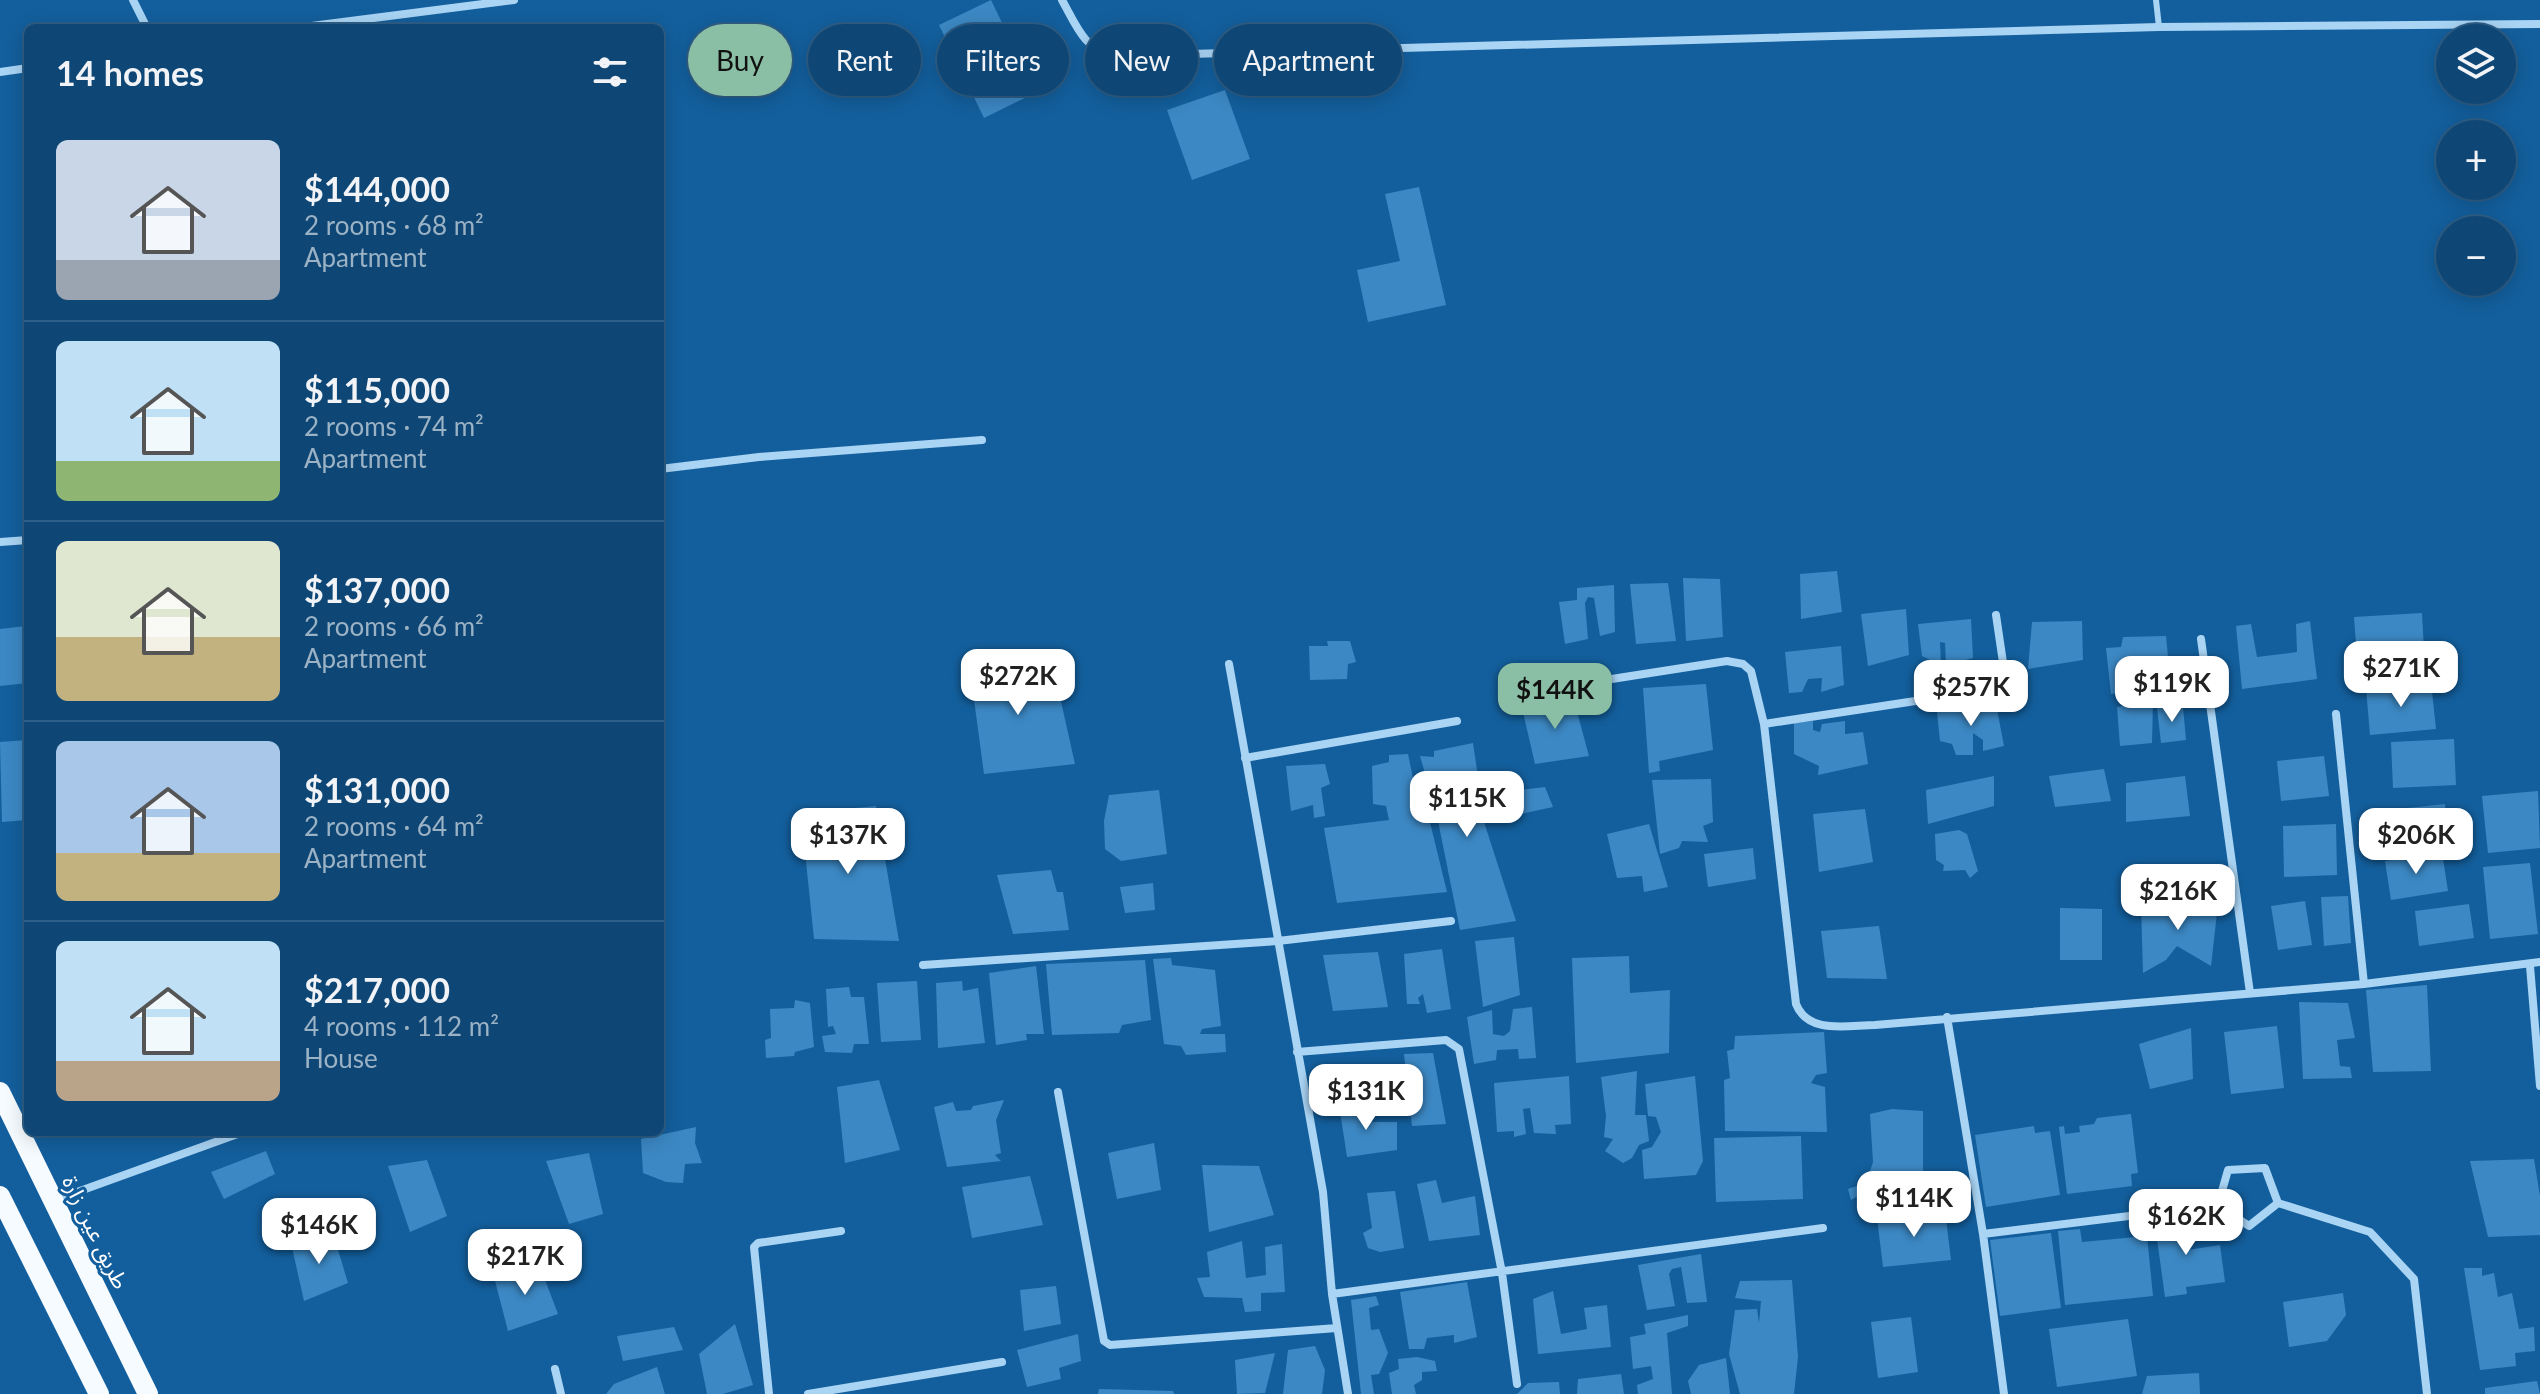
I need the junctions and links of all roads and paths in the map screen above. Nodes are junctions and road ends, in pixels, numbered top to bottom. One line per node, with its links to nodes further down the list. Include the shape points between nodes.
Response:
1 (133, 0): 5 (street)
2 (514, 0): 6 (street)
3 (1062, 0): 8 (street, via 1085,42 1116,56)
4 (2156, 0): 8 (lane)
5 (145, 24)
6 (327, 24)
7 (2540, 24): 8 (street)
8 (2159, 27)
9 (24, 69): 10 (street)
10 (0, 72)
11 (982, 440): 12 (street)
12 (664, 469)
13 (24, 540): 14 (street)
14 (0, 542)
15 (1996, 615): 21 (street, via 2005,676 2001,688 1991,693)
16 (2201, 639): 29 (street)
17 (1229, 664): 22 (street)
18 (1554, 688): 21 (street, via 1727,661 1751,671)
19 (2336, 714): 28 (street)
20 (1457, 721): 22 (street)
21 (1764, 724): 30 (street, via 1800,1014 1822,1026)
22 (1245, 758): 24 (street)
23 (1451, 921): 24 (street)
24 (1278, 941): 26 (street); 31 (street)
25 (2540, 962): 27 (street)
26 (923, 965)
27 (2530, 966): 28 (street); 32 (street)
28 (2364, 984): 29 (street)
29 (2250, 993): 30 (street)
30 (1947, 1017): 42 (street)
31 (1297, 1052): 43 (street, via 1446,1040 1455,1044); 44 (street, via 1323,1192)
32 (2540, 1086)
33 (0, 1092): 37 (main road, طريق عين زارة)
34 (1058, 1092): 45 (street, via 1104,1341 1110,1345)
35 (232, 1136): 37 (street)
36 (0, 1196): 49 (main road)
37 (54, 1201): 50 (main road, طريق عين زارة)
38 (2278, 1203): 39 (street, via 2249,1226); 39 (street, via 2265,1168 2228,1170); 56 (street, via 2370,1232 2414,1279)
39 (2218, 1205): 42 (street)
40 (1823, 1228): 43 (street)
41 (841, 1231): 52 (street, via 754,1247)
42 (1983, 1234): 55 (street)
43 (1502, 1273): 44 (street); 48 (street)
44 (1332, 1294): 45 (street)
45 (1337, 1328): 54 (street)
46 (1002, 1362): 53 (street)
47 (555, 1369): 51 (street)
48 (1517, 1384)
49 (99, 1394)
50 (148, 1394)
51 (561, 1394)
52 (769, 1394)
53 (808, 1394)
54 (1348, 1394)
55 (2004, 1394)
56 (2427, 1394)

